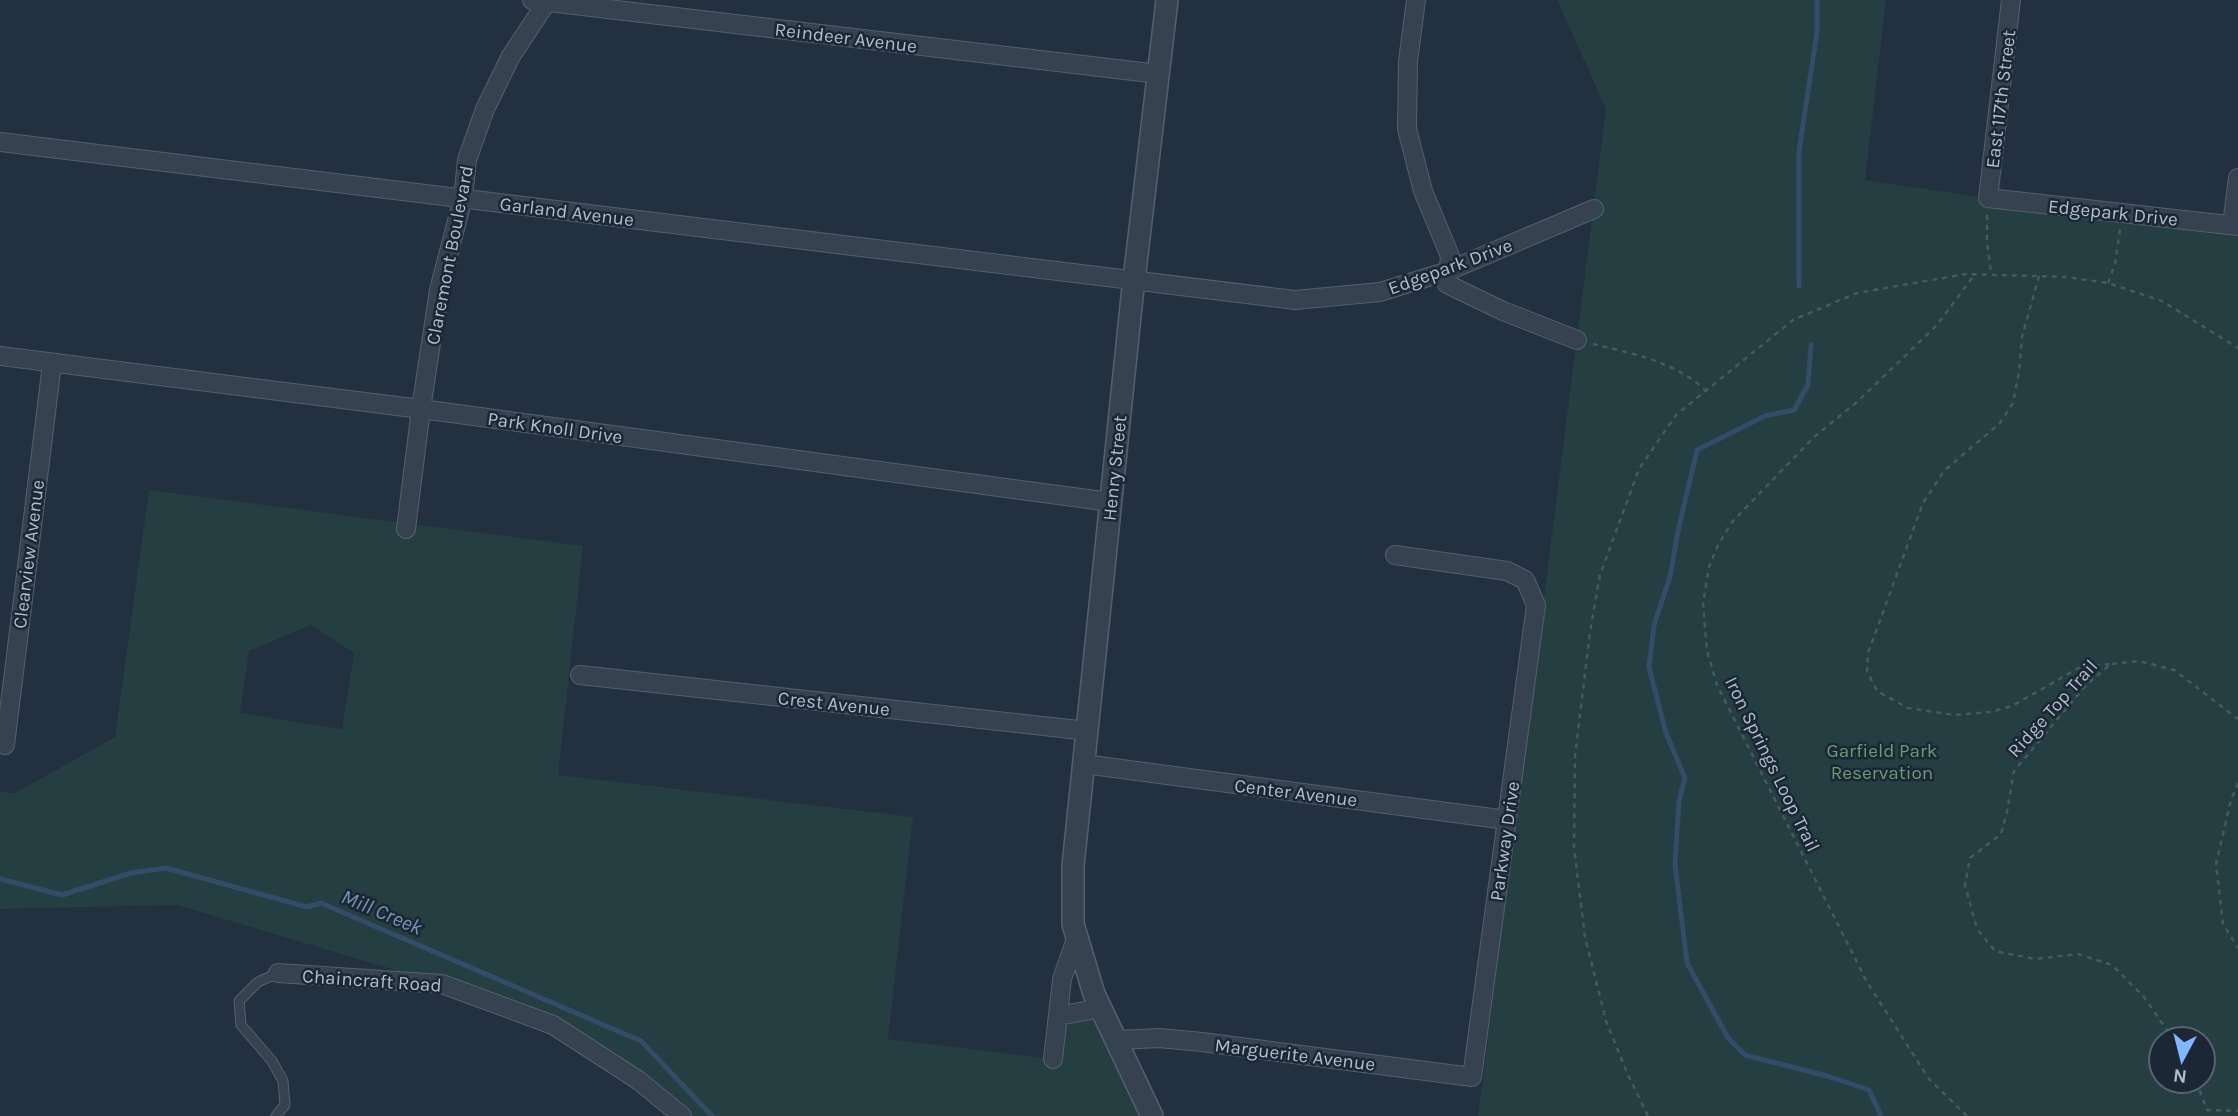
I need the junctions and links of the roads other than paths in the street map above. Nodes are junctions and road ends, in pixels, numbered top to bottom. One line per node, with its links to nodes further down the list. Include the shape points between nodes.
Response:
1 (1167, 0): 5 (street, Henry Street)
2 (1416, 0): 12 (street, via 1408,61 1407,129 1423,191 1450,256)
3 (2011, 0): 9 (street, East 117th Street)
4 (542, 1): 5 (street, Reindeer Avenue); 8 (street, Claremont Boulevard, via 485,109 467,160)
5 (1159, 74): 13 (street, Henry Street)
6 (0, 142): 8 (street, Garland Avenue)
7 (2238, 178): 11 (street)
8 (463, 198): 13 (street, Garland Avenue); 17 (street, Claremont Boulevard, via 439,290)
9 (1988, 198): 11 (street, Edgepark Drive)
10 (1594, 209): 12 (street, Edgepark Drive)
11 (2235, 226)
12 (1448, 271): 13 (street, Edgepark Drive, via 1380,292 1296,300); 14 (street, via 1447,284)
13 (1134, 280): 18 (street, Henry Street)
14 (1577, 340)
15 (0, 356): 16 (street, Park Knoll Drive)
16 (52, 364): 17 (street, Park Knoll Drive); 23 (street, Clearview Avenue)
17 (421, 409): 18 (street, Park Knoll Drive); 19 (street, Claremont Boulevard)
18 (1110, 502): 22 (street, Henry Street)
19 (406, 529)
20 (1395, 555): 25 (street, Parkway Drive, via 1507,570 1525,580 1536,605)
21 (580, 675): 22 (street, Crest Avenue)
22 (1088, 731): 24 (street, Henry Street)
23 (5, 745)
24 (1084, 764): 25 (street, Center Avenue); 26 (street, Henry Street, via 1073,866)
25 (1507, 820): 32 (street, Parkway Drive)
26 (1077, 936): 28 (street, Henry Street); 29 (street, Henry Street, via 1062,979)
27 (278, 973): 33 (lane, via 258,982 239,1001 241,1025 283,1081 285,1105); 34 (street, Chaincraft Road, via 442,984 553,1025 638,1080)
28 (1101, 1008): 29 (street); 30 (street, Henry Street)
29 (1058, 1016): 31 (street, Henry Street)
30 (1118, 1041): 32 (street, Marguerite Avenue, via 1202,1042); 35 (street, Henry Street)
31 (1053, 1059)
32 (1472, 1077)
33 (275, 1116)
34 (682, 1116)
35 (1152, 1116)

